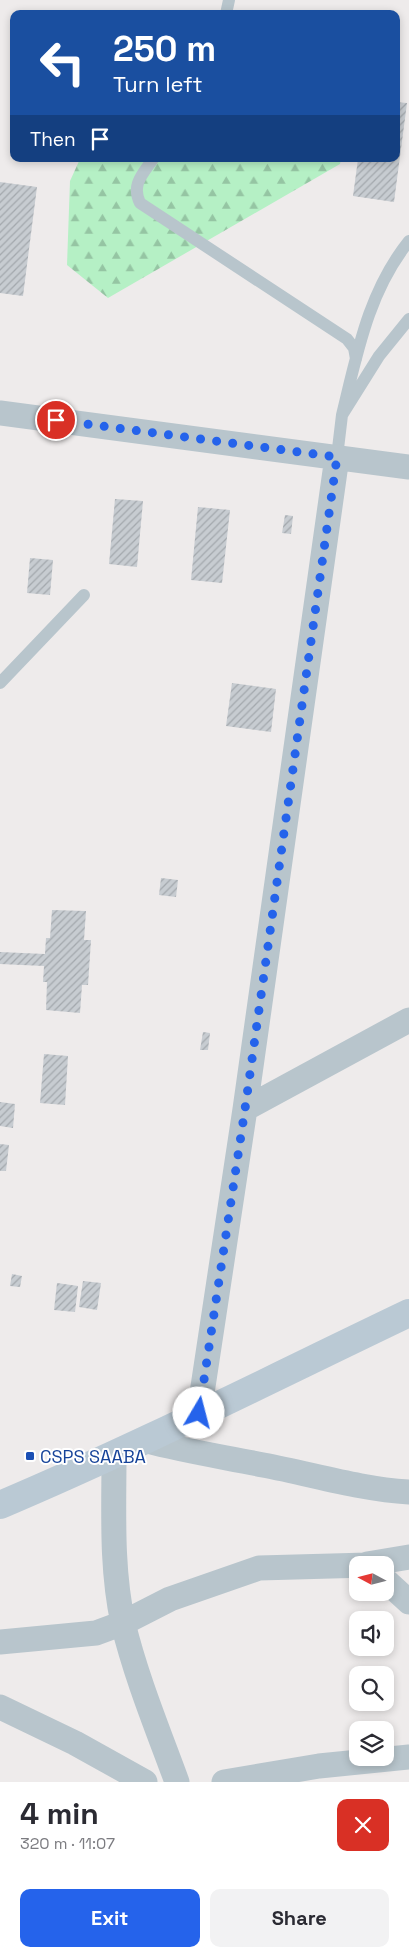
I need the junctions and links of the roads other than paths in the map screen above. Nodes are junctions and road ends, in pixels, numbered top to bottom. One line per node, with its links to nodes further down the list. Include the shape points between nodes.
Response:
1 (151, 162): 4 (lane, via 136,184 140,203 347,340 354,348)
2 (409, 241): 4 (lane, via 384,277 365,323)
3 (409, 319): 6 (lane, via 379,356)
4 (356, 358): 6 (lane)
5 (0, 413): 7 (street)
6 (342, 415): 7 (lane)
7 (337, 457): 8 (street); 12 (street)
8 (409, 467)
9 (84, 595): 10 (lane)
10 (0, 683)
11 (409, 1020): 12 (street)
12 (245, 1109): 14 (street)
13 (409, 1313): 14 (street)
14 (199, 1413): 15 (street)
15 (147, 1441): 16 (street); 17 (street, via 190,1453 263,1464 381,1490)
16 (114, 1456): 18 (street); 24 (street, via 113,1539)
17 (409, 1492)
18 (0, 1506)
19 (409, 1557): 20 (street)
20 (394, 1560)
21 (349, 1565): 24 (street, via 259,1568 170,1599)
22 (394, 1588): 23 (street)
23 (409, 1602)
24 (123, 1623): 25 (street, via 96,1633); 29 (street, via 146,1699)
25 (0, 1642)
26 (0, 1707): 28 (street)
27 (409, 1757): 30 (street, via 319,1766)
28 (145, 1782)
29 (178, 1782)
30 (224, 1782)

